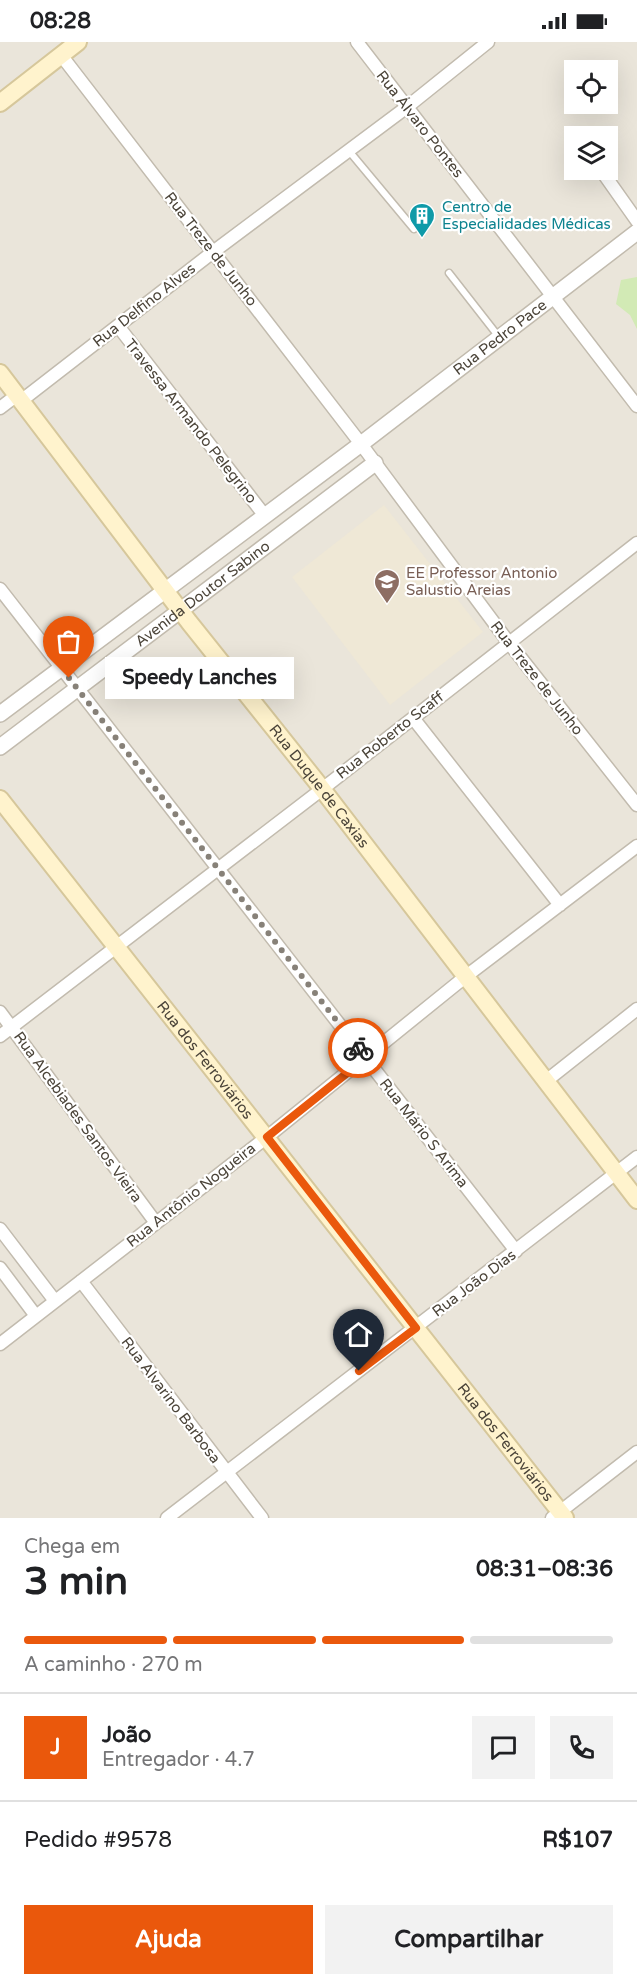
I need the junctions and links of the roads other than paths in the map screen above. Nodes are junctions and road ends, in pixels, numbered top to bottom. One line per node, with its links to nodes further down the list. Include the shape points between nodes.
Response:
1 (78, 42): 4 (main road)
2 (357, 42): 6 (street, Rua Álvaro Pontes)
3 (488, 42): 6 (street, Rua Delfino Alves)
4 (61, 55): 5 (main road); 12 (street, Rua Treze de Junho)
5 (0, 103)
6 (407, 107): 7 (street, Rua Delfino Alves); 14 (street, Rua Álvaro Pontes)
7 (349, 151): 10 (lane); 12 (street, Rua Delfino Alves)
8 (609, 180): 9 (street)
9 (637, 220)
10 (414, 229)
11 (637, 232): 14 (street, Rua Pedro Pace)
12 (213, 252): 15 (street, Rua Delfino Alves); 21 (street, Rua Treze de Junho)
13 (449, 273): 16 (lane)
14 (554, 297): 16 (street, Rua Pedro Pace); 19 (street, Rua Álvaro Pontes)
15 (118, 326): 18 (street, Rua Delfino Alves); 23 (street, Travessa Armando Pelegrino)
16 (500, 338): 21 (street, Rua Pedro Pace)
17 (0, 373): 18 (main road, Rua Duque de Caxias)
18 (21, 396): 20 (street, Rua Delfino Alves); 26 (main road, Rua Duque de Caxias)
19 (637, 406)
20 (0, 408)
21 (361, 444): 22 (street, Rua Treze de Junho); 23 (street, Avenida Doutor Sabino)
22 (375, 463): 27 (street, Avenida Doutor Sabino); 28 (street, Rua Treze de Junho)
23 (264, 516): 26 (street, Avenida Doutor Sabino)
24 (637, 543): 28 (street, Rua Roberto Scaff)
25 (0, 589): 29 (street, Rua Mário S Arima)
26 (166, 590): 27 (main road, Rua Duque de Caxias); 29 (street, Avenida Doutor Sabino)
27 (180, 610): 30 (street, Avenida Doutor Sabino); 34 (main road, Rua Duque de Caxias)
28 (509, 643): 32 (street, Rua Roberto Scaff); 36 (street, Rua Treze de Junho)
29 (61, 668): 30 (street, Rua Mário S Arima); 31 (street, Avenida Doutor Sabino)
30 (77, 688): 33 (street, Avenida Doutor Sabino); 38 (street, Rua Mário S Arima)
31 (0, 714)
32 (412, 718): 34 (street, Rua Roberto Scaff); 39 (street)
33 (0, 747)
34 (321, 790): 38 (street, Rua Roberto Scaff); 41 (main road, Rua Duque de Caxias)
35 (0, 799): 40 (main road, Rua dos Ferroviários)
36 (637, 805)
37 (637, 846): 39 (street, Rua Antônio Nogueira)
38 (218, 868): 40 (street, Rua Roberto Scaff); 46 (street, Rua Mário S Arima)
39 (560, 905): 41 (street, Rua Antônio Nogueira)
40 (116, 947): 44 (street, Rua Roberto Scaff); 48 (main road, Rua dos Ferroviários)
41 (465, 977): 46 (street, Rua Antônio Nogueira); 47 (main road, Rua Duque de Caxias)
42 (637, 1010): 47 (street)
43 (0, 1012): 44 (street, Rua Alcebiades Santos Vieira)
44 (12, 1027): 45 (street, Rua Roberto Scaff); 52 (street, Rua Alcebiades Santos Vieira)
45 (0, 1036)
46 (366, 1058): 48 (street, Rua Antônio Nogueira); 54 (street, Rua Mário S Arima)
47 (546, 1081): 50 (main road, Rua Duque de Caxias)
48 (267, 1137): 52 (street, Rua Antônio Nogueira); 59 (main road, Rua dos Ferroviários)
49 (637, 1156): 50 (street, Rua João Dias)
50 (616, 1173): 51 (main road, Rua Duque de Caxias); 54 (street, Rua João Dias)
51 (637, 1200)
52 (156, 1223): 56 (street, Rua Antônio Nogueira)
53 (0, 1229): 57 (street)
54 (516, 1251): 59 (street, Rua João Dias)
55 (0, 1268): 58 (street)
56 (81, 1281): 57 (street, Rua Antônio Nogueira); 62 (street, Rua Alvarino Barbosa)
57 (55, 1301): 58 (street, Rua Antônio Nogueira)
58 (36, 1316): 60 (street, Rua Antônio Nogueira)
59 (416, 1328): 62 (street, Rua João Dias); 63 (main road, Rua dos Ferroviários)
60 (0, 1344)
61 (637, 1452): 63 (street)
62 (226, 1473): 64 (street, Rua João Dias); 65 (street, Rua Alvarino Barbosa)
63 (559, 1516)
64 (167, 1518)
65 (262, 1518)

